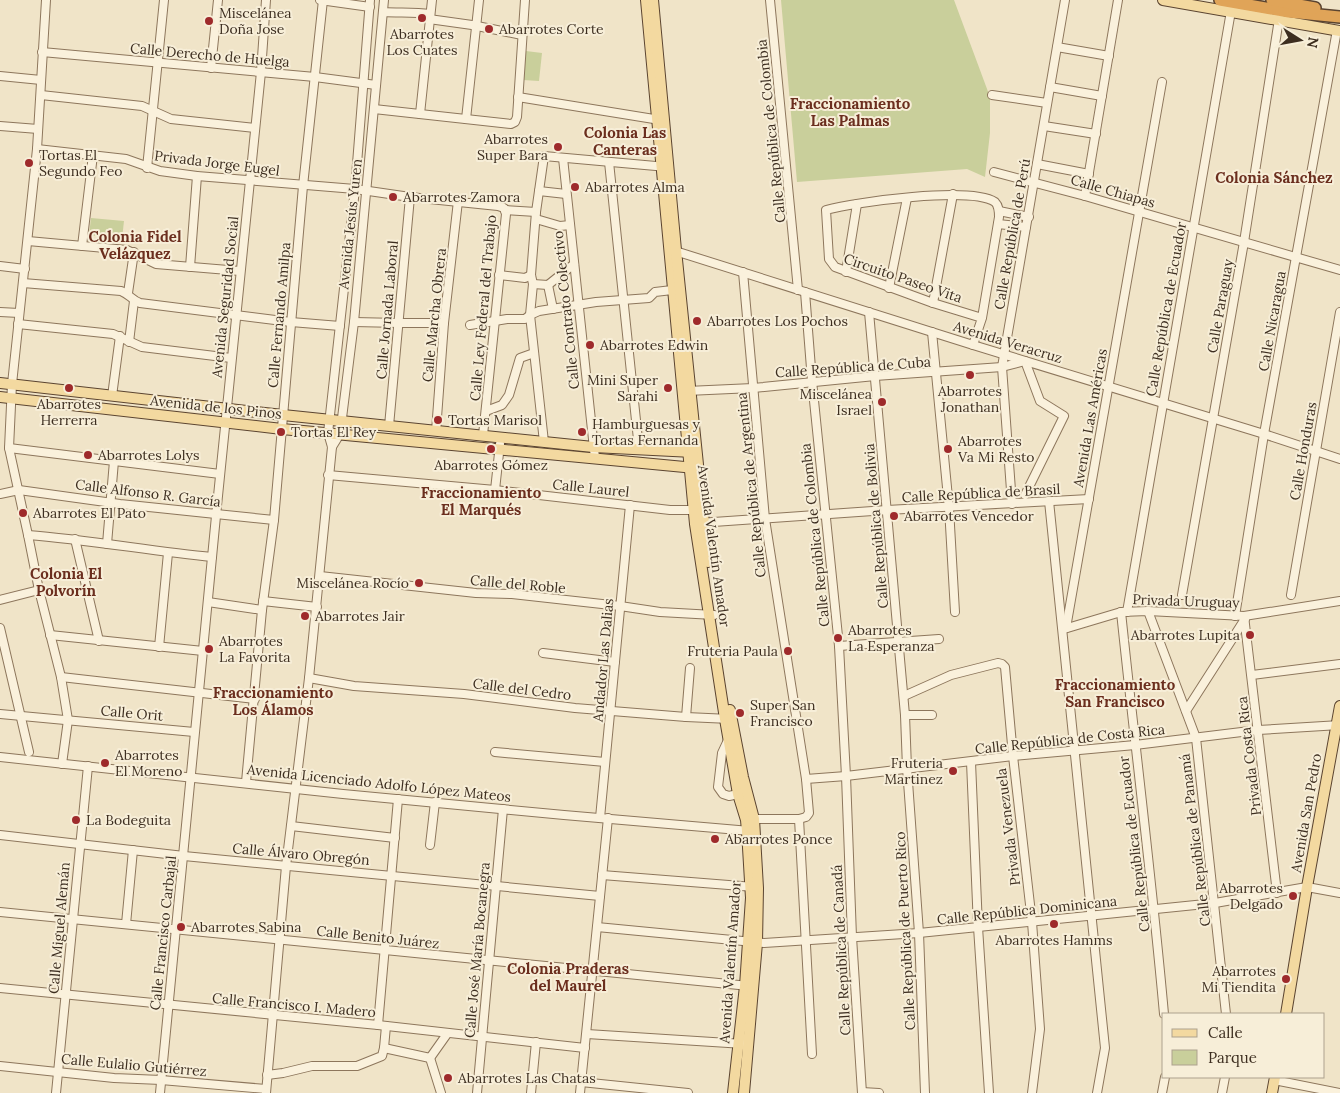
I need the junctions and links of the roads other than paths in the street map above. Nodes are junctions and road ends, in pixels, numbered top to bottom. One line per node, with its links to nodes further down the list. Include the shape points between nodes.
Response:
1 (46, 0): 28 (street)
2 (164, 0): 30 (street)
3 (218, 0): 31 (street)
4 (266, 0): 32 (street, Avenida Seguridad Social)
5 (322, 0): 17 (street); 34 (street, Calle Fernando Amilpa)
6 (384, 0): 20 (street, Avenida Jesús Yuren)
7 (432, 0): 22 (street)
8 (479, 0): 24 (street)
9 (525, 0): 26 (street)
10 (646, 0): 49 (main road, Avenida Valentín Amador)
11 (653, 0): 49 (main road, Avenida Valentín Amador)
12 (770, 0): 108 (street, Calle República de Colombia)
13 (1065, 0): 27 (street, Calle República de Perú)
14 (1118, 0): 29 (street)
15 (1163, 0): 19 (main road)
16 (1220, 0): 18 (highway)
17 (370, 4): 37 (street, Avenida Jesús Yuren)
18 (1275, 10): 19 (main road); 21 (highway); 23 (highway); 25 (main road); 88 (street, Calle Paraguay)
19 (1231, 11): 85 (street, Calle República de Ecuador)
20 (383, 12): 22 (street, via 410,11); 38 (street, Avenida Jesús Yuren)
21 (1340, 13)
22 (430, 16): 24 (street); 47 (street)
23 (1340, 17)
24 (476, 26): 26 (street); 48 (street)
25 (1338, 31): 92 (street, Calle Nicaragua)
26 (522, 35): 43 (street)
27 (1057, 47): 29 (street); 39 (street, Calle República de Perú)
28 (42, 52): 30 (street, Calle Derecho de Huelga); 35 (street)
29 (1109, 56): 42 (street)
30 (158, 63): 31 (street, Calle Derecho de Huelga); 46 (street)
31 (211, 68): 32 (street, Calle Derecho de Huelga)
32 (260, 72): 34 (street, Calle Derecho de Huelga); 52 (street, Avenida Seguridad Social)
33 (0, 76): 35 (street)
34 (315, 77): 37 (street, Calle Derecho de Huelga); 67 (street, Calle Fernando Amilpa)
35 (41, 80): 40 (street)
36 (1162, 82): 80 (street, Avenida Las Américas)
37 (363, 83): 38 (street, Calle Derecho de Huelga); 68 (street, Avenida Jesús Yuren)
38 (376, 85): 45 (street, Avenida Jesús Yuren)
39 (1050, 87): 42 (street); 44 (street, Calle República de Perú)
40 (41, 95): 46 (street, via 142,106); 53 (street)
41 (992, 95): 44 (street)
42 (1102, 96): 54 (street)
43 (518, 97): 48 (street, via 515,122); 49 (street)
44 (1048, 103): 51 (street, Calle República de Perú)
45 (374, 109): 47 (street); 69 (street, Avenida Jesús Yuren)
46 (153, 110): 52 (street, via 171,119); 61 (street)
47 (420, 114): 48 (street)
48 (466, 119)
49 (661, 120): 60 (main road, Avenida Valentín Amador)
50 (0, 126): 53 (street)
51 (1044, 126): 54 (street); 59 (street, Calle República de Perú)
52 (255, 128): 65 (street, Avenida Seguridad Social)
53 (38, 129): 55 (street)
54 (1096, 134): 63 (street)
55 (36, 150): 56 (street, Privada Jorge Eugel); 87 (street)
56 (93, 155): 61 (street, Privada Jorge Eugel, via 133,160); 89 (street)
57 (563, 158): 58 (street); 70 (street, via 544,156); 71 (street, Calle Contrato Colectivo)
58 (609, 162): 60 (street); 110 (street)
59 (1037, 164): 63 (street); 66 (street, Calle República de Perú)
60 (665, 167): 90 (main road, Avenida Valentín Amador)
61 (147, 168): 64 (street, Privada Jorge Eugel)
62 (994, 172): 66 (street, Calle Chiapas)
63 (1089, 174): 73 (street)
64 (197, 176): 65 (street, Privada Jorge Eugel); 95 (street)
65 (249, 181): 67 (street, Privada Jorge Eugel); 98 (street, Avenida Seguridad Social)
66 (1034, 182): 73 (street, Calle Chiapas); 82 (street, Calle República de Perú)
67 (304, 186): 68 (street, Privada Jorge Eugel); 122 (street, Calle Fernando Amilpa)
68 (355, 189): 69 (street, Privada Jorge Eugel); 129 (street, Avenida Jesús Yuren)
69 (366, 191): 74 (street, Privada Jorge Eugel); 123 (street, Avenida Jesús Yuren)
70 (539, 191): 71 (street); 81 (street)
71 (566, 194): 84 (street, Calle Contrato Colectivo)
72 (953, 194): 75 (street, Circuito Paseo Vita); 79 (street, Circuito Paseo Vita, via 994,202); 112 (street)
73 (1085, 196): 80 (street, Calle Chiapas)
74 (410, 197): 76 (street, Privada Jorge Eugel); 127 (street, Calle Jornada Laboral)
75 (908, 198): 77 (street, Circuito Paseo Vita); 106 (street)
76 (458, 201): 78 (street, Privada Jorge Eugel); 125 (street, Calle Marcha Obrera)
77 (857, 204): 100 (street); 100 (street, Circuito Paseo Vita, via 826,210 829,259 835,267)
78 (505, 209): 81 (street); 101 (street, Calle Ley Federal del Trabajo)
79 (999, 211): 82 (street); 83 (street)
80 (1138, 212): 85 (street, Calle Chiapas); 144 (street, Avenida Las Américas)
81 (536, 216): 84 (street, via 546,223); 102 (street)
82 (1028, 217): 86 (street, Calle República de Perú)
83 (998, 224): 86 (street); 121 (street)
84 (570, 225): 93 (street, Calle Contrato Colectivo)
85 (1194, 227): 88 (street, Calle Chiapas); 150 (street, Calle República de Ecuador)
86 (1026, 228): 135 (street, Calle República de Perú)
87 (28, 241): 89 (street); 96 (street)
88 (1244, 242): 92 (street, Calle Chiapas); 154 (street, Calle Paraguay)
89 (82, 246): 91 (street)
90 (672, 250): 99 (street, Avenida Veracruz); 107 (main road, Avenida Valentín Amador); 146 (main road, Avenida Valentín Amador)
91 (134, 252): 95 (street, via 150,262); 109 (street)
92 (1296, 257): 97 (street, Calle Chiapas); 163 (street, Calle Nicaragua)
93 (574, 264): 105 (street); 113 (street, Calle Contrato Colectivo)
94 (0, 266): 96 (street)
95 (190, 267): 98 (street)
96 (25, 269): 103 (street)
97 (1340, 270)
98 (240, 271): 119 (street, Avenida Seguridad Social)
99 (743, 272): 108 (street, Avenida Veracruz); 145 (street, Calle República de Argentina)
100 (846, 272): 106 (street, Circuito Paseo Vita)
101 (500, 275): 102 (street, via 525,278); 124 (street, Calle Ley Federal del Trabajo)
102 (531, 275): 104 (street)
103 (23, 283): 109 (street); 118 (street)
104 (533, 284): 105 (street); 120 (street)
105 (548, 285): 114 (street)
106 (889, 288): 112 (street, Circuito Paseo Vita)
107 (672, 290): 110 (street, via 655,292 649,298); 146 (main road, Avenida Valentín Amador)
108 (802, 291): 116 (street, Avenida Veracruz); 141 (street, Calle República de Colombia)
109 (128, 293): 111 (street)
110 (625, 299): 113 (street); 171 (street)
111 (134, 301): 119 (street); 132 (street)
112 (933, 303): 121 (street, Circuito Paseo Vita)
113 (578, 306): 114 (street); 167 (street, Calle Contrato Colectivo)
114 (553, 309): 120 (street)
115 (0, 312): 118 (street)
116 (869, 312): 130 (street, Avenida Veracruz); 140 (street, Calle República de Bolivia)
117 (1340, 312): 172 (street, Calle Honduras)
118 (19, 313): 126 (street)
119 (236, 315): 122 (street); 136 (street, Avenida Seguridad Social)
120 (530, 315): 124 (street, via 525,319); 134 (street)
121 (982, 318): 133 (street)
122 (291, 322): 129 (street); 153 (street, Calle Fernando Amilpa)
123 (354, 322): 127 (street); 156 (street, Avenida Jesús Yuren)
124 (495, 322): 128 (street); 152 (street, Calle Ley Federal del Trabajo)
125 (444, 323): 127 (street); 160 (street, Calle Marcha Obrera)
126 (18, 324): 131 (street); 143 (street)
127 (399, 324): 158 (street, Calle Jornada Laboral)
128 (470, 325)
129 (340, 326): 155 (street, Avenida Jesús Yuren)
130 (932, 332): 133 (street, Avenida Veracruz); 139 (street)
131 (120, 336): 132 (street); 147 (street)
132 (129, 342): 136 (street, via 142,347)
133 (974, 345): 135 (street, Avenida Veracruz)
134 (534, 353): 152 (street, Calle Ley Federal del Trabajo, via 520,358 509,395 502,405); 166 (street)
135 (1004, 354): 137 (street, Avenida Veracruz); 138 (street, Calle República de Perú)
136 (231, 358): 151 (street, Avenida Seguridad Social)
137 (1024, 361): 138 (street, Calle República de Cuba); 144 (street, Avenida Veracruz); 183 (street, via 1040,401 1064,416)
138 (1002, 367): 139 (street, Calle República de Cuba); 187 (street, Calle República de Perú)
139 (937, 373): 140 (street, Calle República de Cuba); 189 (street)
140 (875, 376): 141 (street, Calle República de Cuba); 191 (street, Calle República de Bolivia)
141 (812, 382): 145 (street, Calle República de Cuba); 193 (street, Calle República de Colombia)
142 (0, 383): 143 (main road, Avenida de los Pinos)
143 (12, 384): 147 (main road, Avenida de los Pinos); 149 (street)
144 (1108, 385): 150 (street, Avenida Veracruz); 184 (street, Avenida Las Américas)
145 (753, 388): 146 (street, Calle República de Cuba); 194 (street, Calle República de Argentina)
146 (686, 391): 173 (main road, Avenida Valentín Amador)
147 (112, 396): 151 (main road, Avenida de los Pinos)
148 (0, 397): 149 (main road, Avenida de los Pinos)
149 (11, 398): 157 (main road, Avenida de los Pinos); 168 (street)
150 (1162, 402): 154 (street, Avenida Veracruz); 215 (street, Calle República de Ecuador)
151 (226, 408): 153 (main road, Avenida de los Pinos); 157 (street, Avenida Seguridad Social)
152 (486, 411): 164 (street, Calle Ley Federal del Trabajo)
153 (283, 415): 155 (main road, Avenida de los Pinos); 159 (street, Calle Fernando Amilpa)
154 (1213, 418): 163 (street, Avenida Veracruz); 205 (street, Calle Paraguay)
155 (330, 420): 156 (main road, Avenida de los Pinos); 161 (street, Avenida Jesús Yuren)
156 (342, 421): 158 (main road, Avenida de los Pinos); 162 (street, Avenida Jesús Yuren)
157 (225, 422): 159 (main road, Avenida de los Pinos); 178 (street, Avenida Seguridad Social)
158 (389, 426): 160 (main road, Avenida de los Pinos)
159 (282, 429): 161 (main road, Avenida de los Pinos); 195 (street, Calle Fernando Amilpa)
160 (436, 430): 164 (main road, Avenida de los Pinos)
161 (328, 433): 162 (main road, Avenida de los Pinos); 169 (street, Avenida Jesús Yuren)
162 (340, 434): 169 (street, Avenida Jesús Yuren); 170 (main road, Avenida de los Pinos)
163 (1264, 434): 172 (street, Avenida Veracruz); 217 (street, Calle Nicaragua)
164 (483, 436): 165 (main road, Avenida de los Pinos)
165 (500, 437): 166 (main road, Avenida de los Pinos); 170 (street)
166 (544, 442): 167 (main road, Avenida de los Pinos)
167 (594, 447): 171 (main road, Avenida de los Pinos); 174 (street, Calle Contrato Colectivo)
168 (9, 448): 176 (street); 180 (street)
169 (332, 448): 179 (street, Avenida Jesús Yuren)
170 (499, 449): 174 (main road, Avenida de los Pinos); 181 (street)
171 (639, 449): 173 (main road, Avenida de los Pinos)
172 (1316, 451): 175 (street, Avenida Veracruz); 204 (street, Calle Honduras)
173 (692, 452): 177 (main road, Avenida Valentín Amador)
174 (595, 458): 177 (main road, Avenida de los Pinos)
175 (1340, 459)
176 (114, 461): 178 (street); 185 (street)
177 (694, 468): 190 (main road, Avenida Valentín Amador)
178 (220, 474): 192 (street, Avenida Seguridad Social)
179 (328, 476): 181 (street, Calle Laurel); 202 (street, Avenida Jesús Yuren)
180 (19, 490): 182 (street, Calle Alfonso R. García); 185 (street, Calle Alfonso R. García); 197 (street)
181 (495, 490): 188 (street, Calle Laurel)
182 (0, 494)
183 (1025, 495)
184 (1089, 499): 186 (street, Calle República de Brasil); 220 (street, Avenida Las Américas)
185 (110, 502): 192 (street, Calle Alfonso R. García); 199 (street)
186 (1049, 502): 187 (street, Calle República de Brasil); 220 (street)
187 (1012, 504): 189 (street, Calle República de Brasil)
188 (630, 505): 190 (street, Calle Laurel); 210 (street, Andador Las Dalias)
189 (949, 508): 191 (street, Calle República de Brasil); 214 (street)
190 (698, 510): 196 (main road, Avenida Valentín Amador)
191 (888, 510): 193 (street, Calle República de Brasil); 224 (street, Calle República de Bolivia)
192 (216, 514): 195 (street, Calle Alfonso R. García); 201 (street, Avenida Seguridad Social)
193 (826, 515): 194 (street, Calle República de Brasil); 225 (street, Calle República de Colombia)
194 (765, 519): 196 (street, Calle República de Brasil); 267 (street, Calle República de Argentina)
195 (274, 520): 207 (street, Calle Fernando Amilpa)
196 (699, 523): 216 (main road, Avenida Valentín Amador)
197 (28, 535): 198 (street); 203 (street)
198 (75, 539): 199 (street); 223 (street)
199 (107, 544): 200 (street)
200 (168, 553): 201 (street); 226 (street)
201 (212, 557): 209 (street, Avenida Seguridad Social)
202 (320, 576): 210 (street, Calle del Roble); 211 (street, Avenida Jesús Yuren)
203 (38, 590): 206 (street); 221 (street)
204 (1291, 595)
205 (1182, 596)
206 (0, 600)
207 (263, 601): 211 (street); 212 (street, Calle Fernando Amilpa)
208 (1340, 601): 218 (street, Privada Uruguay)
209 (208, 602): 212 (street); 227 (street, Avenida Seguridad Social)
210 (620, 606): 216 (street, Calle del Roble); 229 (street, Andador Las Dalias)
211 (316, 607): 234 (street, Avenida Jesús Yuren)
212 (262, 610): 237 (street, Calle Fernando Amilpa)
213 (1148, 611): 215 (street, Privada Uruguay); 217 (street, Privada Uruguay); 240 (street, Calle República de Panamá)
214 (955, 612)
215 (1124, 612): 220 (street, Privada Uruguay); 254 (street, Calle República de Ecuador)
216 (712, 615): 246 (main road, Avenida Valentín Amador)
217 (1235, 616): 218 (street, Privada Uruguay)
218 (1245, 618): 232 (street, Privada Costa Rica); 240 (street)
219 (0, 628): 242 (street)
220 (1064, 629): 255 (street)
221 (50, 635): 223 (street); 233 (street)
222 (939, 639): 224 (street)
223 (99, 641): 226 (street)
224 (899, 641): 225 (street); 236 (street, Calle República de Bolivia)
225 (839, 646): 266 (street, Calle República de Colombia)
226 (159, 647): 227 (street)
227 (203, 651): 235 (street, Avenida Seguridad Social)
228 (543, 653): 229 (street)
229 (615, 662): 239 (street, Andador Las Dalias)
230 (1340, 664): 232 (street)
231 (690, 668): 245 (street)
232 (1252, 675): 249 (street, Privada Costa Rica)
233 (61, 677): 235 (street); 247 (street)
234 (309, 678): 239 (street, Calle del Cedro, via 374,688 464,694); 269 (street, Avenida Jesús Yuren)
235 (199, 693): 237 (street); 250 (street, Avenida Seguridad Social)
236 (904, 696): 243 (street, Calle República de Bolivia); 258 (street, Privada Venezuela, via 951,675 1002,664 1006,668)
237 (255, 699): 268 (street, Calle Fernando Amilpa)
238 (1340, 706): 248 (main road, Avenida San Pedro)
239 (610, 711): 245 (street, Calle del Cedro); 260 (street, Andador Las Dalias)
240 (1186, 711): 252 (street, Calle República de Panamá)
241 (0, 714): 242 (street, Calle Orit)
242 (20, 715): 247 (street, Calle Orit); 256 (street)
243 (905, 715): 244 (street); 264 (street, Calle República de Bolivia)
244 (932, 715)
245 (686, 717): 246 (street, Calle del Cedro)
246 (728, 719): 251 (main road, Avenida Valentín Amador); 275 (main road, Avenida Valentín Amador)
247 (68, 720): 250 (street, Calle Orit); 262 (street)
248 (1338, 725): 249 (street, Calle República de Costa Rica); 290 (main road, Avenida San Pedro)
249 (1258, 730): 252 (street, Calle República de Costa Rica); 291 (street, Privada Costa Rica)
250 (194, 732): 265 (street, Avenida Seguridad Social)
251 (729, 738): 270 (main road, Avenida Valentín Amador); 270 (street, via 722,753 718,787 723,794)
252 (1196, 738): 254 (street, Calle República de Costa Rica); 294 (street, Calle República de Panamá)
253 (1340, 739): 290 (main road, Avenida San Pedro)
254 (1135, 745): 255 (street, Calle República de Costa Rica); 295 (street, Calle República de Ecuador)
255 (1073, 750): 258 (street, Calle República de Costa Rica); 297 (street)
256 (30, 752)
257 (495, 752): 260 (street)
258 (1013, 756): 261 (street, Calle República de Costa Rica); 299 (street, Privada Venezuela)
259 (0, 757): 262 (street, Avenida Licenciado Adolfo López Mateos)
260 (605, 762): 274 (street, Andador Las Dalias)
261 (970, 762): 264 (street, Calle República de Costa Rica); 302 (street)
262 (62, 764): 263 (street, Avenida Licenciado Adolfo López Mateos)
263 (88, 766): 265 (street, Avenida Licenciado Adolfo López Mateos); 281 (street, Calle Miguel Alemán)
264 (907, 768): 266 (street, Calle República de Costa Rica); 304 (street, Calle República de Puerto Rico)
265 (190, 776): 268 (street, Avenida Licenciado Adolfo López Mateos); 284 (street, Calle Francisco Carbajal)
266 (846, 776): 267 (street, Calle República de Costa Rica); 305 (street, Calle República de Canadá)
267 (806, 779): 276 (street, Calle República de Argentina, via 809,813)
268 (246, 782): 269 (street, Avenida Licenciado Adolfo López Mateos)
269 (296, 789): 271 (street, Avenida Licenciado Adolfo López Mateos); 277 (street, Avenida Jesús Yuren)
270 (738, 794): 275 (main road, Avenida Valentín Amador)
271 (398, 799): 272 (street, Avenida Licenciado Adolfo López Mateos); 280 (street)
272 (435, 802): 273 (street, Avenida Licenciado Adolfo López Mateos); 282 (street)
273 (503, 809): 274 (street, Avenida Licenciado Adolfo López Mateos); 288 (street, Calle José María Bocanegra)
274 (604, 818): 278 (street, Avenida Licenciado Adolfo López Mateos); 287 (street, Andador Las Dalias)
275 (750, 819): 276 (street); 278 (main road, Avenida Valentín Amador)
276 (800, 819): 307 (street)
277 (291, 826): 280 (street); 285 (street, Avenida Jesús Yuren)
278 (751, 831): 289 (main road, Avenida Valentín Amador)
279 (0, 835): 281 (street, Calle Álvaro Obregón)
280 (395, 838): 286 (street)
281 (80, 843): 283 (street, Calle Álvaro Obregón); 298 (street, Calle Miguel Alemán)
282 (430, 845)
283 (133, 850): 284 (street, Calle Álvaro Obregón); 300 (street)
284 (184, 856): 285 (street, Calle Álvaro Obregón); 303 (street, Calle Francisco Carbajal)
285 (286, 866): 286 (street, Calle Álvaro Obregón); 306 (street, Avenida Jesús Yuren)
286 (392, 875): 288 (street, Calle Álvaro Obregón); 309 (street)
287 (602, 875): 289 (street); 293 (street, Andador Las Dalias)
288 (496, 886): 293 (street, Calle Álvaro Obregón); 310 (street, Calle José María Bocanegra)
289 (755, 887): 308 (main road, Avenida Valentín Amador)
290 (1309, 888): 291 (street, Calle República Dominicana); 292 (street); 318 (main road, Avenida San Pedro); 319 (main road, Avenida San Pedro)
291 (1277, 893): 294 (street, Calle República Dominicana)
292 (1340, 893)
293 (600, 896): 301 (street, Andador Las Dalias)
294 (1215, 903): 295 (street, Calle República Dominicana); 317 (street, Calle República de Panamá)
295 (1155, 909): 297 (street, Calle República Dominicana); 316 (street, Calle República de Ecuador)
296 (0, 912): 298 (street, Calle Benito Juárez)
297 (1091, 916): 299 (street, Calle República Dominicana); 354 (street, via 1105,1048)
298 (73, 919): 300 (street, Calle Benito Juárez); 314 (street, Calle Miguel Alemán)
299 (1032, 922): 302 (street, Calle República Dominicana); 353 (street, Privada Venezuela, via 1040,1029)
300 (126, 924): 303 (street, Calle Benito Juárez)
301 (597, 927): 308 (street, Calle República Dominicana); 311 (street, Andador Las Dalias)
302 (978, 927): 304 (street, Calle República Dominicana); 352 (street)
303 (177, 930): 306 (street, Calle Benito Juárez); 315 (street, Calle Francisco Carbajal)
304 (919, 933): 305 (street, Calle República Dominicana); 351 (street, Calle República de Puerto Rico)
305 (852, 937): 307 (street, Calle República Dominicana); 340 (street, Calle República de Canadá)
306 (280, 940): 309 (street, Calle Benito Juárez); 320 (street, Avenida Jesús Yuren)
307 (806, 940): 308 (street, Calle República Dominicana); 329 (street)
308 (752, 942): 312 (main road, Avenida Valentín Amador)
309 (386, 951): 310 (street, Calle Benito Juárez); 321 (street)
310 (489, 961): 311 (street, Calle Benito Juárez); 324 (street, Calle José María Bocanegra)
311 (592, 972): 312 (street, Calle Benito Juárez); 323 (street, Andador Las Dalias)
312 (749, 986): 326 (main road, Avenida Valentín Amador)
313 (0, 988): 314 (street, Calle Francisco I. Madero)
314 (66, 994): 315 (street, Calle Francisco I. Madero); 332 (street, Calle Miguel Alemán)
315 (168, 1006): 320 (street, Calle Francisco I. Madero); 337 (street, Calle Francisco Carbajal)
316 (1164, 1013)
317 (1226, 1013)
318 (1286, 1013)
319 (1291, 1013)
320 (272, 1015): 321 (street, Calle Francisco I. Madero); 333 (street, Avenida Jesús Yuren)
321 (382, 1026): 322 (street, Calle Francisco I. Madero); 327 (street)
322 (447, 1034): 324 (street, Calle Francisco I. Madero); 330 (street)
323 (586, 1034): 326 (street); 328 (street, Andador Las Dalias)
324 (481, 1036): 325 (street, Calle Francisco I. Madero); 344 (street, Calle José María Bocanegra)
325 (536, 1042): 328 (street, Calle Francisco I. Madero); 345 (street)
326 (743, 1044): 348 (main road, Avenida Valentín Amador); 349 (main road, Avenida Valentín Amador)
327 (384, 1048): 330 (street); 333 (street, via 382,1056 357,1066 312,1066)
328 (585, 1048): 338 (street, Andador Las Dalias)
329 (812, 1054)
330 (430, 1058): 343 (street)
331 (0, 1066): 332 (street, Calle Eulalio Gutiérrez)
332 (58, 1071): 337 (street, Calle Eulalio Gutiérrez); 341 (street, Calle Miguel Alemán)
333 (267, 1075): 339 (street, Avenida Jesús Yuren)
334 (1165, 1078): 355 (street)
335 (1225, 1078): 356 (street)
336 (1278, 1079): 357 (main road); 358 (main road); 359 (street)
337 (162, 1080): 339 (street, Calle Eulalio Gutiérrez); 342 (street, Calle Francisco Carbajal)
338 (581, 1082): 346 (street, Andador Las Dalias); 347 (street)
339 (266, 1091)
340 (862, 1092): 350 (street)
341 (56, 1093)
342 (160, 1093)
343 (441, 1093)
344 (477, 1093)
345 (531, 1093)
346 (580, 1093)
347 (688, 1093)
348 (733, 1093)
349 (744, 1093)
350 (879, 1093)
351 (925, 1093)
352 (989, 1093)
353 (1032, 1093)
354 (1097, 1093)
355 (1162, 1093)
356 (1222, 1093)
357 (1272, 1093)
358 (1278, 1093)
359 (1340, 1093)

